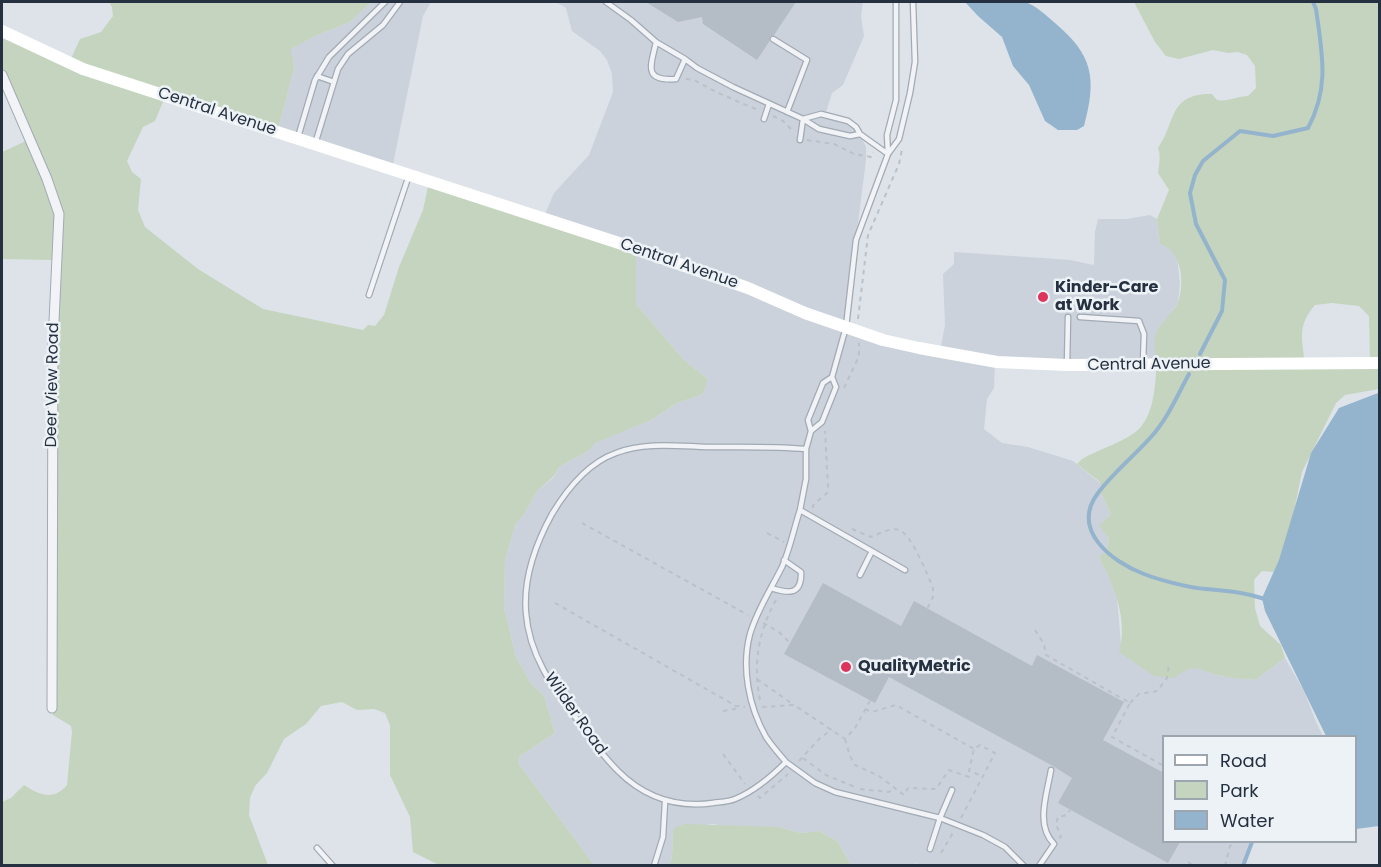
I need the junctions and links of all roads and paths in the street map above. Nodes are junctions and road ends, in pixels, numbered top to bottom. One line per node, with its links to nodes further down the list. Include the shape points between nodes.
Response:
1 (385, 2): 11 (lane, via 329,57)
2 (400, 2): 13 (lane, via 383,25 348,54)
3 (606, 2): 8 (lane)
4 (896, 2): 14 (lane)
5 (913, 2): 15 (lane, via 915,62)
6 (2, 32): 21 (main road, Central Avenue, via 83,69)
7 (773, 39): 17 (lane, via 807,60)
8 (656, 42): 9 (lane); 9 (lane, via 651,72 676,79)
9 (685, 59): 16 (lane)
10 (2, 75): 66 (street, Deer View Road, via 58,214 53,343)
11 (317, 76): 13 (lane); 21 (lane)
12 (681, 79): 18 (path, via 694,80)
13 (334, 82): 23 (lane)
14 (896, 100): 15 (lane); 26 (lane, via 887,135)
15 (908, 103): 26 (lane, via 899,139)
16 (769, 104): 17 (lane); 18 (lane)
17 (787, 112): 19 (lane)
18 (765, 116): 22 (path, via 783,121)
19 (803, 118): 20 (lane, via 819,129 850,136); 20 (lane, via 821,114 839,118 856,127); 22 (lane)
20 (860, 134): 24 (lane)
21 (297, 138): 23 (main road, Central Avenue)
22 (801, 139): 24 (path, via 834,144 871,157)
23 (315, 144): 27 (main road, Central Avenue)
24 (876, 144): 26 (lane)
25 (903, 146): 29 (path, via 868,235)
26 (888, 154): 32 (lane, via 856,240)
27 (410, 175): 28 (lane); 32 (main road, Central Avenue, via 748,288)
28 (369, 295)
29 (858, 316)
30 (1068, 317): 35 (lane)
31 (1080, 317): 36 (lane, via 1139,321 1144,334)
32 (846, 327): 35 (main road, Central Avenue, via 919,348 977,359); 37 (lane)
33 (859, 356): 38 (path)
34 (1380, 363): 36 (main road, Central Avenue)
35 (1067, 365): 36 (main road, Central Avenue)
36 (1143, 365)
37 (832, 377): 40 (lane, via 823,383 808,420); 40 (lane, via 836,387 822,422)
38 (840, 395)
39 (825, 429): 43 (path, via 827,494 813,505)
40 (811, 432): 41 (lane)
41 (806, 449): 42 (lane); 79 (lane, Wilder Road, via 646,446 618,452 601,460 573,483 539,540 526,589 528,627 535,653 554,689 600,751 628,780)
42 (800, 510): 46 (lane); 47 (lane)
43 (820, 512)
44 (582, 523): 54 (path)
45 (850, 528): 53 (path, via 867,537 890,530 900,530 908,536 933,588)
46 (872, 551): 48 (lane); 49 (lane)
47 (784, 560): 50 (lane); 50 (lane, via 801,572 801,582 795,590 785,593)
48 (905, 570)
49 (860, 575)
50 (771, 588): 54 (lane)
51 (786, 600): 55 (path, via 776,600)
52 (555, 603): 63 (path)
53 (927, 609)
54 (756, 620): 55 (path); 65 (lane, via 750,634 747,672)
55 (764, 624): 57 (path); 59 (path, via 757,650)
56 (1035, 630): 61 (path, via 1046,655)
57 (790, 643)
58 (1169, 664): 61 (path, via 1167,678 1158,690 1139,694)
59 (757, 679): 62 (path); 64 (path)
60 (870, 700): 67 (path)
61 (1130, 703): 73 (path, via 1112,737)
62 (794, 705): 64 (path); 69 (path)
63 (736, 706): 65 (path); 68 (path)
64 (762, 706): 65 (path)
65 (753, 707): 72 (lane, via 767,738)
66 (52, 708)
67 (865, 709): 69 (path); 70 (path, via 872,712 896,705)
68 (723, 711)
69 (845, 739): 77 (path, via 855,765)
70 (974, 749): 75 (path); 76 (path, via 980,745 995,753)
71 (803, 758): 77 (path, via 831,778 857,788 889,792)
72 (786, 762): 79 (lane, Wilder Road, via 771,777 733,800 703,805); 81 (lane, via 835,792)
73 (1162, 765)
74 (1051, 770): 84 (lane, via 1043,817 1046,835)
75 (969, 771): 76 (path); 77 (path, via 969,777 949,770 936,789 908,788 904,795)
76 (983, 776): 82 (path)
77 (894, 787)
78 (952, 790): 81 (lane)
79 (665, 802): 90 (lane, via 663,837)
80 (1070, 810): 84 (path, via 1058,817 1056,824 1061,837)
81 (940, 818): 82 (lane); 86 (lane)
82 (958, 824): 87 (path); 91 (lane, via 1005,847)
83 (1233, 843): 94 (path)
84 (1054, 844): 92 (lane)
85 (317, 848): 89 (lane)
86 (930, 849)
87 (941, 853)
88 (1188, 862): 93 (path)
89 (333, 866)
90 (654, 866)
91 (1024, 866)
92 (1039, 866)
93 (1194, 866)
94 (1225, 866)

